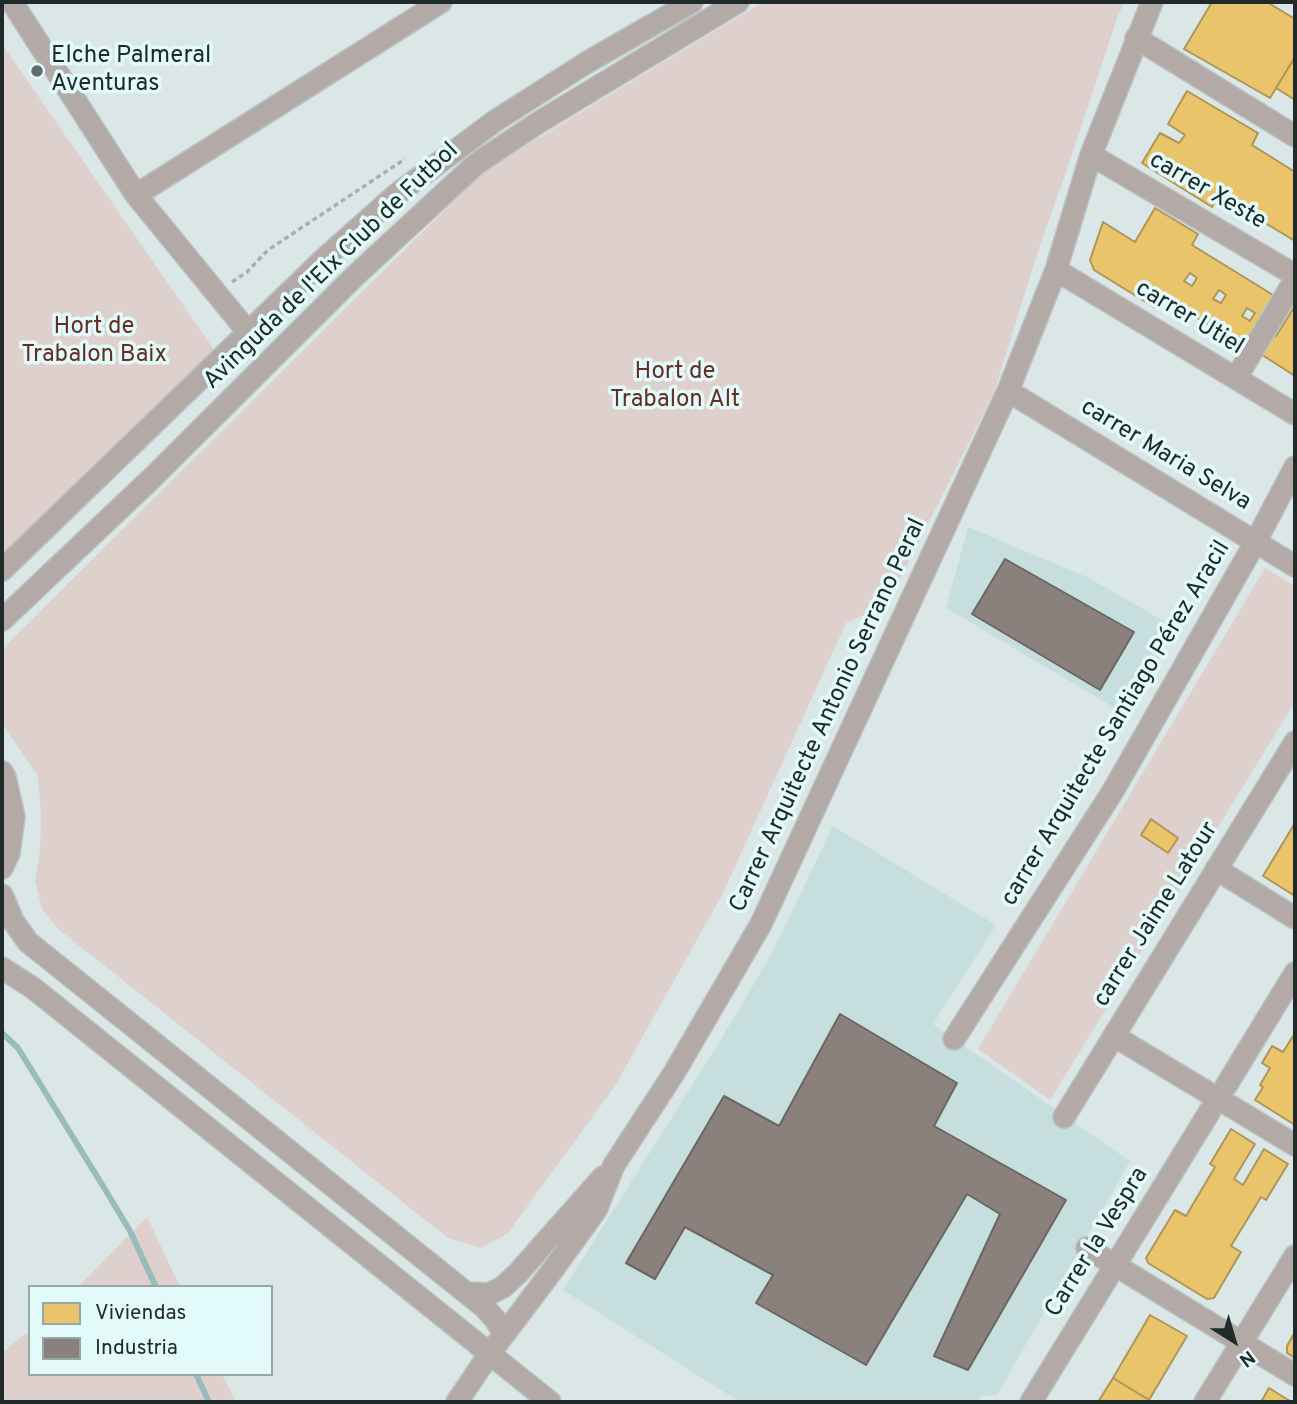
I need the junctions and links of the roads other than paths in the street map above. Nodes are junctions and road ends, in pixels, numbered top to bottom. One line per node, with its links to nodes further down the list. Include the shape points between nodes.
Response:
1 (12, 2): 9 (street)
2 (441, 2): 9 (street)
3 (692, 2): 13 (street, Avinguda de l'Elx Club de Futbol, via 495,121 397,194)
4 (738, 2): 21 (street, Avinguda de l'Elx Club de Futbol, via 476,164)
5 (1152, 2): 6 (street, Carrer Arquitecte Antonio Serrano Peral)
6 (1136, 38): 7 (street); 8 (street, Carrer Arquitecte Antonio Serrano Peral)
7 (1295, 136)
8 (1091, 155): 10 (street, Carrer Arquitecte Antonio Serrano Peral); 11 (street, carrer Xeste)
9 (136, 195): 13 (street)
10 (1056, 270): 14 (street, carrer Utiel); 15 (street, Carrer Arquitecte Antonio Serrano Peral)
11 (1295, 275)
12 (1295, 280): 14 (street)
13 (248, 332): 20 (street, Avinguda de l'Elx Club de Futbol)
14 (1236, 378): 16 (street, carrer Utiel)
15 (1008, 391): 18 (street, carrer Maria Selva); 36 (street, Carrer Arquitecte Antonio Serrano Peral, via 761,924)
16 (1295, 414)
17 (1295, 467): 18 (street, carrer Arquitecte Santiago Pérez Aracil)
18 (1256, 541): 19 (street, carrer Maria Selva); 31 (street, carrer Arquitecte Santiago Pérez Aracil, via 1113,791)
19 (1295, 566)
20 (2, 570)
21 (2, 620)
22 (1295, 742): 25 (street, carrer Jaime Latour)
23 (2, 772): 24 (street, via 14,817)
24 (2, 868)
25 (1216, 869): 27 (street); 30 (street, carrer Jaime Latour)
26 (2, 895): 40 (street, via 28,942)
27 (1295, 918)
28 (2, 968): 43 (street)
29 (1295, 973): 32 (street)
30 (1114, 1036): 34 (street, carrer Jaime Latour); 35 (street)
31 (954, 1039)
32 (1226, 1086)
33 (1210, 1111): 39 (street, Carrer la Vespra)
34 (1063, 1117)
35 (1295, 1145)
36 (614, 1165): 40 (street, via 503,1287 489,1294); 41 (street, Carrer Arquitecte Antonio Serrano Peral, via 597,1210)
37 (1087, 1248): 39 (street)
38 (1295, 1256): 42 (street)
39 (1115, 1266): 42 (street); 47 (street, Carrer la Vespra)
40 (467, 1293): 41 (street, via 495,1319)
41 (503, 1334): 43 (street, Carrer Arquitecte Antonio Serrano Peral)
42 (1242, 1342): 44 (street); 48 (street)
43 (490, 1353): 45 (street, Carrer Arquitecte Antonio Serrano Peral); 46 (street)
44 (1295, 1375)
45 (457, 1402)
46 (550, 1402)
47 (1031, 1402)
48 (1205, 1402)

